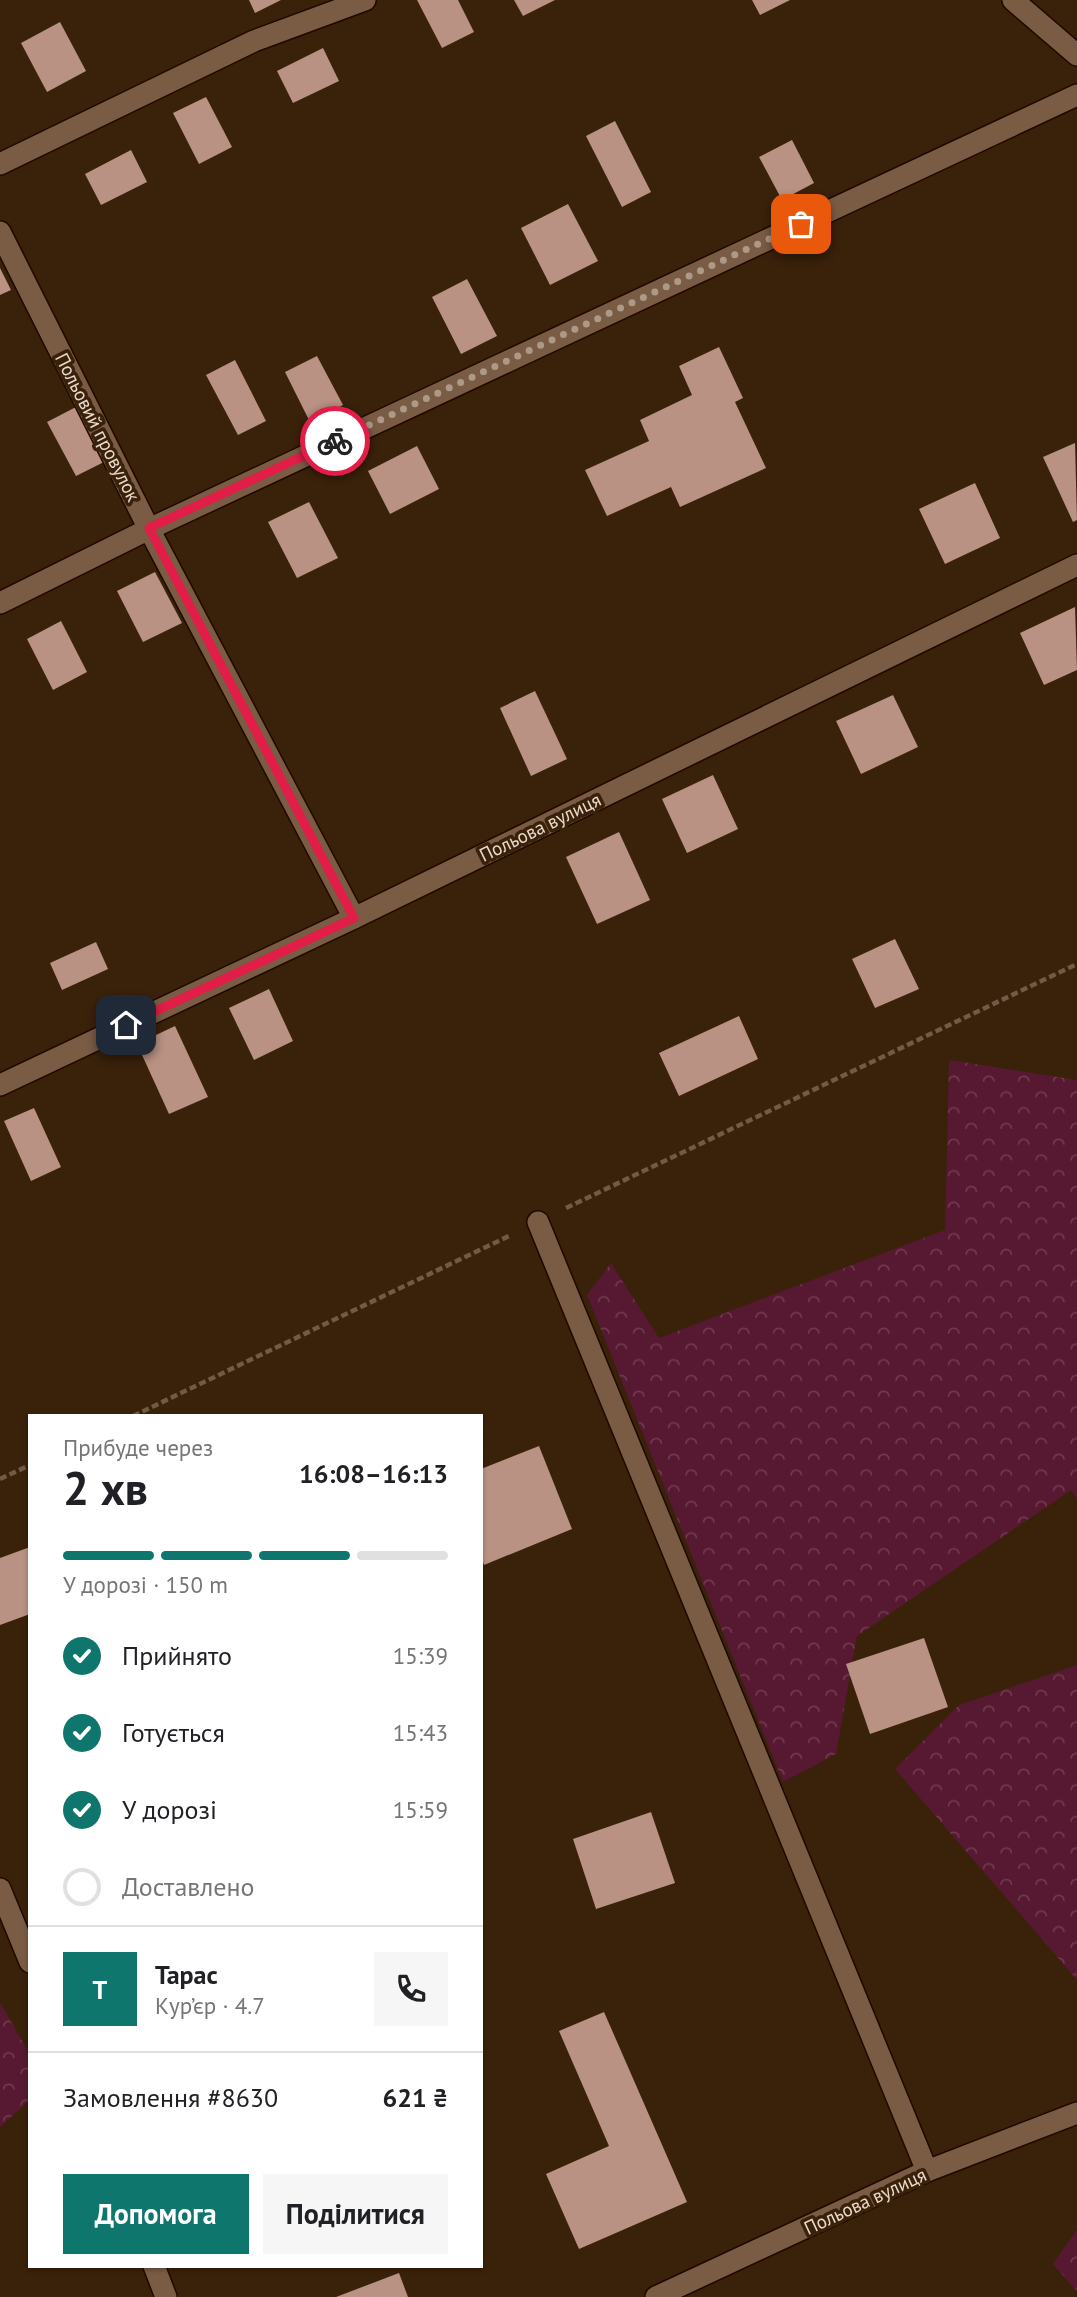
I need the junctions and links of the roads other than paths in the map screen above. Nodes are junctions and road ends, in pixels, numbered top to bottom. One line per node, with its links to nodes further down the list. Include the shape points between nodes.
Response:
1 (365, 0): 5 (street, via 254,41)
2 (1013, 0): 3 (street)
3 (1077, 54)
4 (1077, 95): 7 (street)
5 (0, 164)
6 (0, 232): 7 (street, Польовий провулок)
7 (149, 528): 9 (street); 10 (street, Польовий провулок)
8 (1077, 565): 10 (street, Польова вулиця)
9 (0, 603)
10 (354, 918): 11 (street, Польова вулиця)
11 (0, 1085)
12 (538, 1222): 16 (street)
13 (0, 1889): 14 (street)
14 (28, 1957)
15 (1077, 2113): 16 (street, Польова вулиця)
16 (927, 2171): 19 (street, Польова вулиця)
17 (155, 2268): 18 (street)
18 (166, 2297)
19 (656, 2297)

